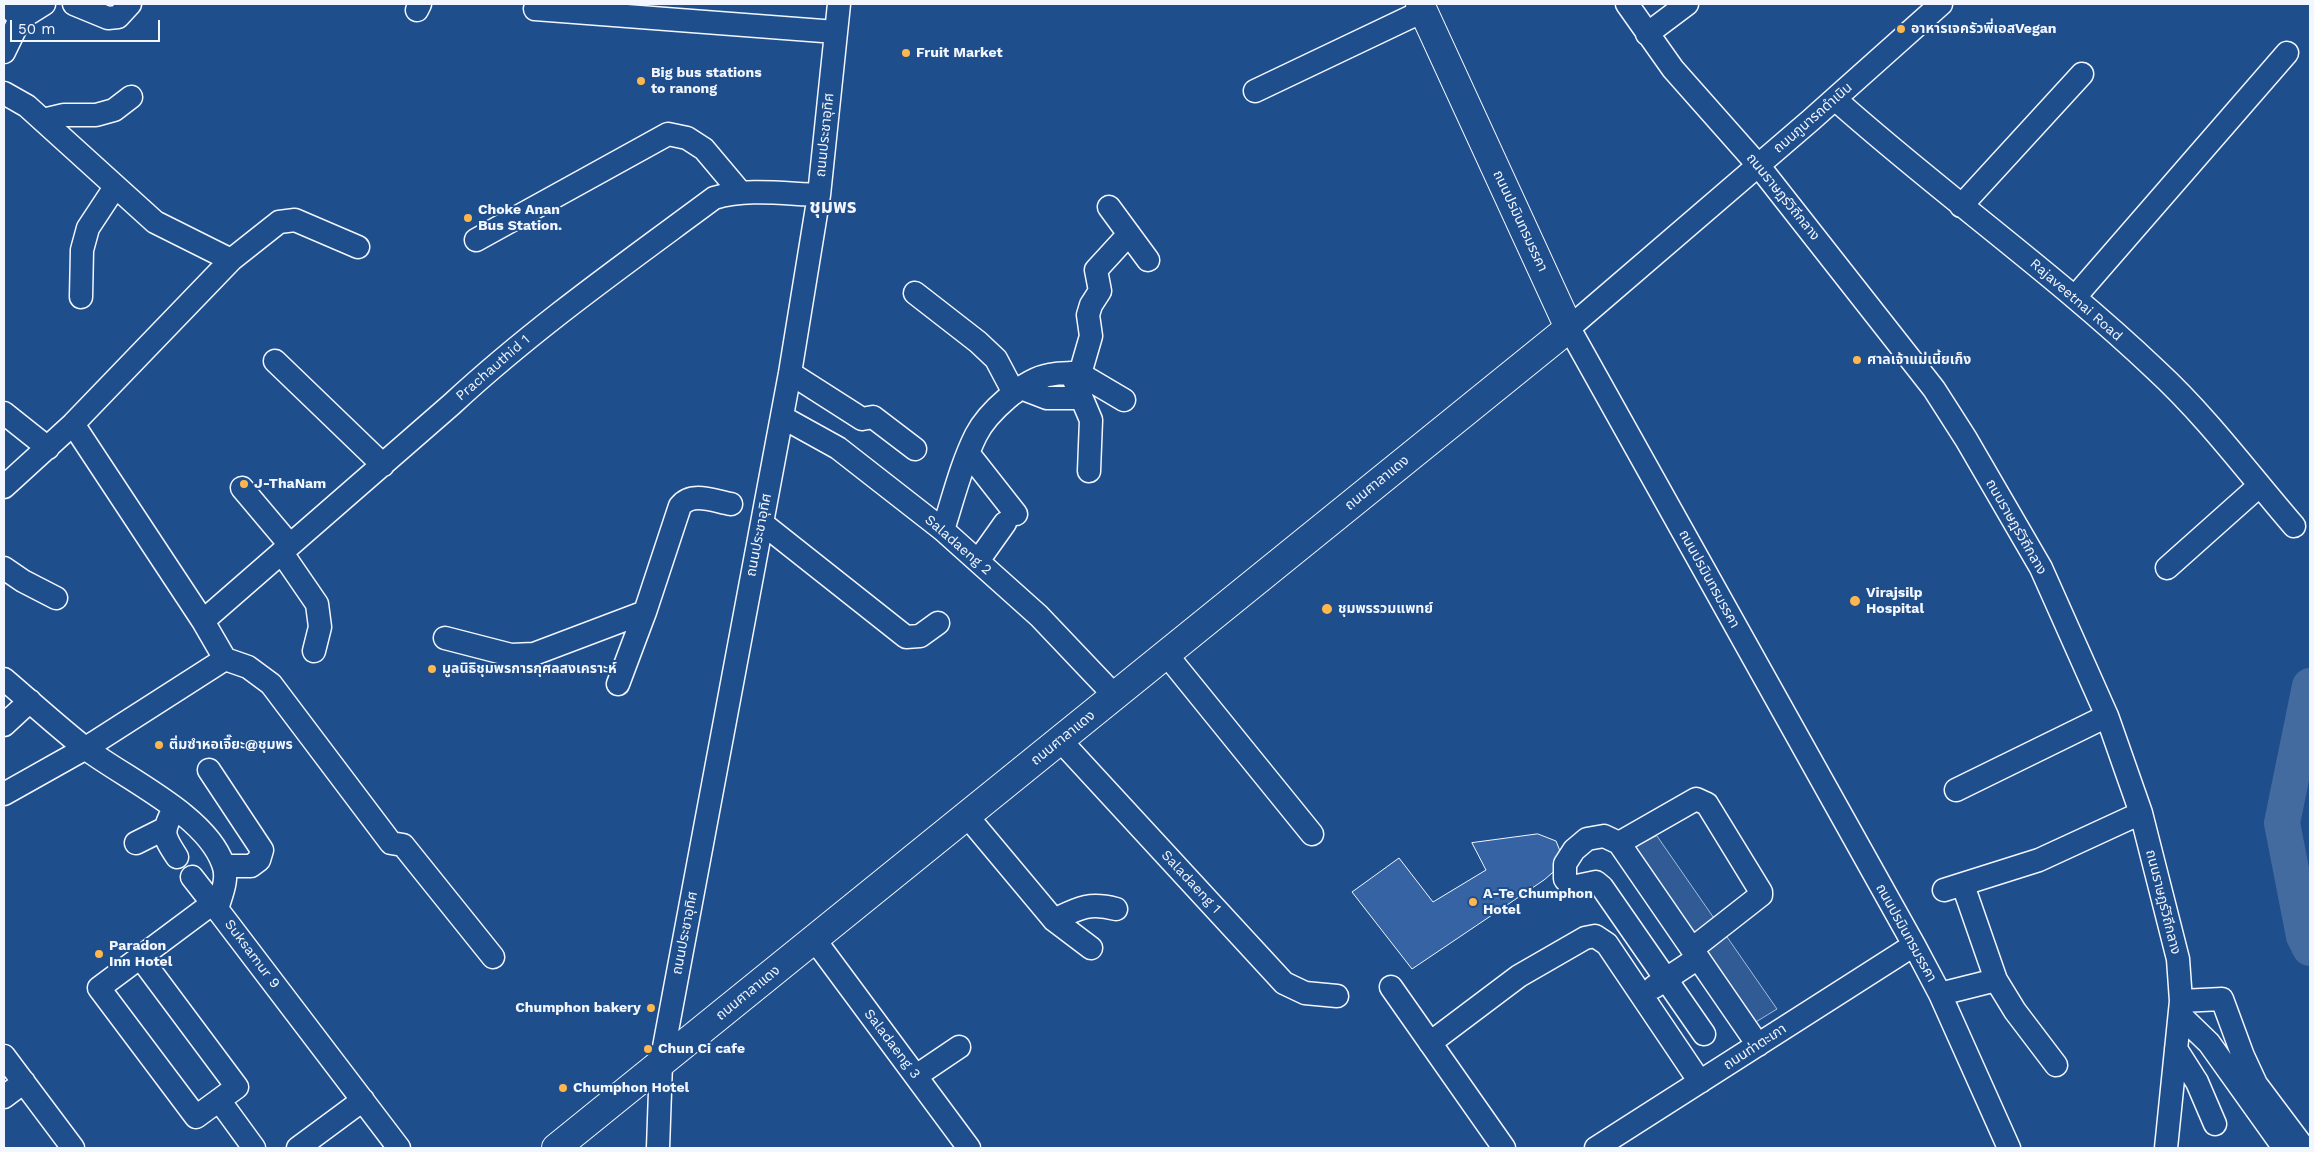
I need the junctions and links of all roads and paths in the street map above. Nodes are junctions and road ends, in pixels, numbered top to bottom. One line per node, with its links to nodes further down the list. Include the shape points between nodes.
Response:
1 (44, 4): 10 (street)
2 (74, 4): 3 (street, via 108,18 118,17)
3 (130, 4)
4 (839, 4): 11 (street, ถนนประชาอุทิศ)
5 (1627, 4): 12 (street, ถนนราษฎร์วิถีกลาง)
6 (1687, 4): 12 (street)
7 (1941, 4): 19 (street, ถนนภูนารถดำเนิน)
8 (1421, 7): 16 (street); 35 (main road, ถนนปรมินทรมรรคา)
9 (535, 9): 11 (street)
10 (12, 12): 13 (street)
11 (836, 32): 24 (street, ถนนประชาอุทิศ)
12 (1647, 34): 21 (street, ถนนราษฎร์วิถีกลาง, via 1673,69)
13 (4, 52)
14 (2287, 53): 34 (street)
15 (2082, 74): 25 (street)
16 (1255, 91)
17 (4, 94): 20 (street, via 27,106)
18 (131, 97): 20 (street, via 114,110 96,115 64,115)
19 (1835, 99): 21 (street, ถนนภูนารถดำเนิน); 25 (street, Rajaveetnai Road)
20 (43, 120): 22 (street)
21 (1758, 165): 35 (street, ถนนภูนารถดำเนิน); 72 (street, ถนนราษฎร์วิถีกลาง, via 1934,389 1955,422 2041,568)
22 (115, 187): 30 (street, via 155,222); 33 (street, via 88,228 80,269)
23 (741, 193): 24 (street, Prachauthid 1); 28 (street, via 704,149 687,138 668,134); 48 (street, Prachauthid 1, via 714,198 538,329)
24 (819, 195): 37 (street, ถนนประชาอุทิศ)
25 (1961, 206): 34 (street, Rajaveetnai Road)
26 (1109, 207): 27 (street)
27 (1129, 234): 31 (street); 38 (street, via 1096,270 1100,291 1090,305 1088,315 1091,336)
28 (476, 240)
29 (358, 247): 30 (street, via 295,220 278,222)
30 (231, 260): 44 (street)
31 (1148, 260)
32 (915, 293): 39 (street, via 996,359)
33 (81, 297)
34 (2075, 297): 50 (street, Rajaveetnai Road, via 2158,371)
35 (1569, 328): 66 (main road, ถนนศาลาแดง); 93 (street, ถนนปรมินทรมรรคา)
36 (275, 361): 48 (street)
37 (790, 373): 43 (street, ถนนประชาอุทิศ); 46 (street, via 862,419 873,417)
38 (1075, 374): 39 (street, via 1047,375); 40 (street); 41 (street)
39 (1017, 390): 40 (street, via 1047,398); 47 (street, via 988,418)
40 (1082, 398): 49 (street, via 1091,420)
41 (1124, 400)
42 (4, 413): 45 (street)
43 (782, 417): 53 (street, ถนนประชาอุทิศ); 55 (street, Saladaeng 2, via 838,448)
44 (73, 424): 45 (street); 62 (street)
45 (48, 448): 51 (street)
46 (915, 449)
47 (968, 453): 55 (street); 57 (street, via 1010,518)
48 (383, 465): 56 (street, Prachauthid 1)
49 (1089, 471)
50 (2260, 486): 54 (street, Rajaveetnai Road); 59 (street)
51 (4, 487)
52 (242, 488): 56 (street)
53 (750, 511): 61 (street, via 692,496 684,500); 63 (street, via 906,637 920,636); 110 (street, ถนนประชาอุทิศ)
54 (2294, 526)
55 (944, 530): 57 (street, Saladaeng 2)
56 (286, 549): 62 (street, Prachauthid 1); 65 (street, via 317,604 320,627)
57 (978, 561): 70 (street, Saladaeng 2, via 1040,616)
58 (4, 568): 60 (street)
59 (2167, 568)
60 (56, 598)
61 (645, 612): 64 (street, via 534,654 511,655); 69 (street)
62 (203, 621): 67 (street)
63 (938, 622)
64 (444, 638)
65 (314, 651)
66 (1166, 654): 70 (main road, ถนนศาลาแดง); 83 (street)
67 (224, 659): 75 (street); 97 (street, via 248,667 271,684 392,843 403,845)
68 (4, 679): 71 (street, Suksamur 9)
69 (618, 684)
70 (1115, 696): 74 (main road, ถนนศาลาแดง)
71 (30, 701): 73 (street); 75 (street, Suksamur 9)
72 (2107, 716): 77 (street); 80 (street, ถนนราษฎร์วิถีกลาง)
73 (4, 725)
74 (1060, 740): 81 (main road, ถนนศาลาแดง); 102 (street, Saladaeng 1, via 1284,983 1305,993)
75 (86, 748): 78 (street); 79 (street, Suksamur 9)
76 (208, 770): 87 (street, via 262,850 259,860 251,866)
77 (1956, 790)
78 (4, 794)
79 (174, 808): 82 (street); 87 (street, Suksamur 9, via 214,844)
80 (2141, 813): 98 (street, via 2040,860 1953,888); 103 (street, ถนนราษฎร์วิถีกลาง, via 2178,959)
81 (967, 816): 91 (street); 92 (main road, ถนนศาลาแดง)
82 (164, 829): 84 (street); 86 (street, via 165,838)
83 (1312, 834)
84 (136, 843)
85 (1619, 843): 95 (street); 95 (street, via 1696,799 1707,804 1761,895); 99 (street, via 1604,836 1587,839 1565,864 1564,879 1572,887 1596,882 1602,887)
86 (177, 857)
87 (224, 866): 89 (street, Suksamur 9, via 225,883)
88 (192, 877): 89 (street)
89 (215, 906): 96 (street); 117 (street, Suksamur 9)
90 (1116, 909): 91 (street, via 1098,904 1076,909)
91 (1054, 920): 94 (street)
92 (814, 939): 110 (main road, ถนนศาลาแดง); 112 (street, Saladaeng 3)
93 (1914, 945): 101 (street, ถนนปรมินทรมรรคา); 106 (street, ถนนท่าตะเภา)
94 (1091, 948)
95 (1695, 953): 99 (street); 106 (street)
96 (140, 957): 116 (street, via 237,1087); 116 (street, via 99,988 196,1117)
97 (493, 958)
98 (1996, 980): 101 (street); 111 (street)
99 (1660, 983): 104 (street)
100 (1391, 987): 105 (street)
101 (1940, 994): 128 (street, ถนนปรมินทรมรรคา)
102 (1337, 996)
103 (2180, 1008): 108 (street, ถนนราษฎร์วิถีกลาง); 130 (street); 131 (street, via 2222,999 2242,1056 2256,1084)
104 (1704, 1034)
105 (1430, 1043): 114 (street, via 1519,976 1585,938 1595,936 1607,944); 126 (street)
106 (1758, 1045): 114 (street, ถนนท่าตะเภา)
107 (959, 1047): 112 (street)
108 (2176, 1049): 118 (street, via 2197,1082); 129 (street, ถนนราษฎร์วิถีกลาง)
109 (4, 1056): 113 (street)
110 (661, 1063): 123 (main road, ถนนศาลาแดง); 124 (street, ถนนประชาอุทิศ)
111 (2056, 1065)
112 (916, 1076): 125 (street, Saladaeng 3)
113 (24, 1082): 115 (street); 119 (street)
114 (1700, 1082): 127 (street, ถนนท่าตะเภา)
115 (4, 1097)
116 (219, 1100): 120 (street)
117 (363, 1100): 121 (street); 122 (street, Suksamur 9)
118 (2215, 1124)
119 (73, 1148)
120 (254, 1148)
121 (298, 1148)
122 (399, 1148)
123 (556, 1148)
124 (658, 1148)
125 (969, 1148)
126 (1504, 1148)
127 (1596, 1148)
128 (2009, 1148)
129 (2166, 1148)
130 (2284, 1148)
131 (2304, 1148)

